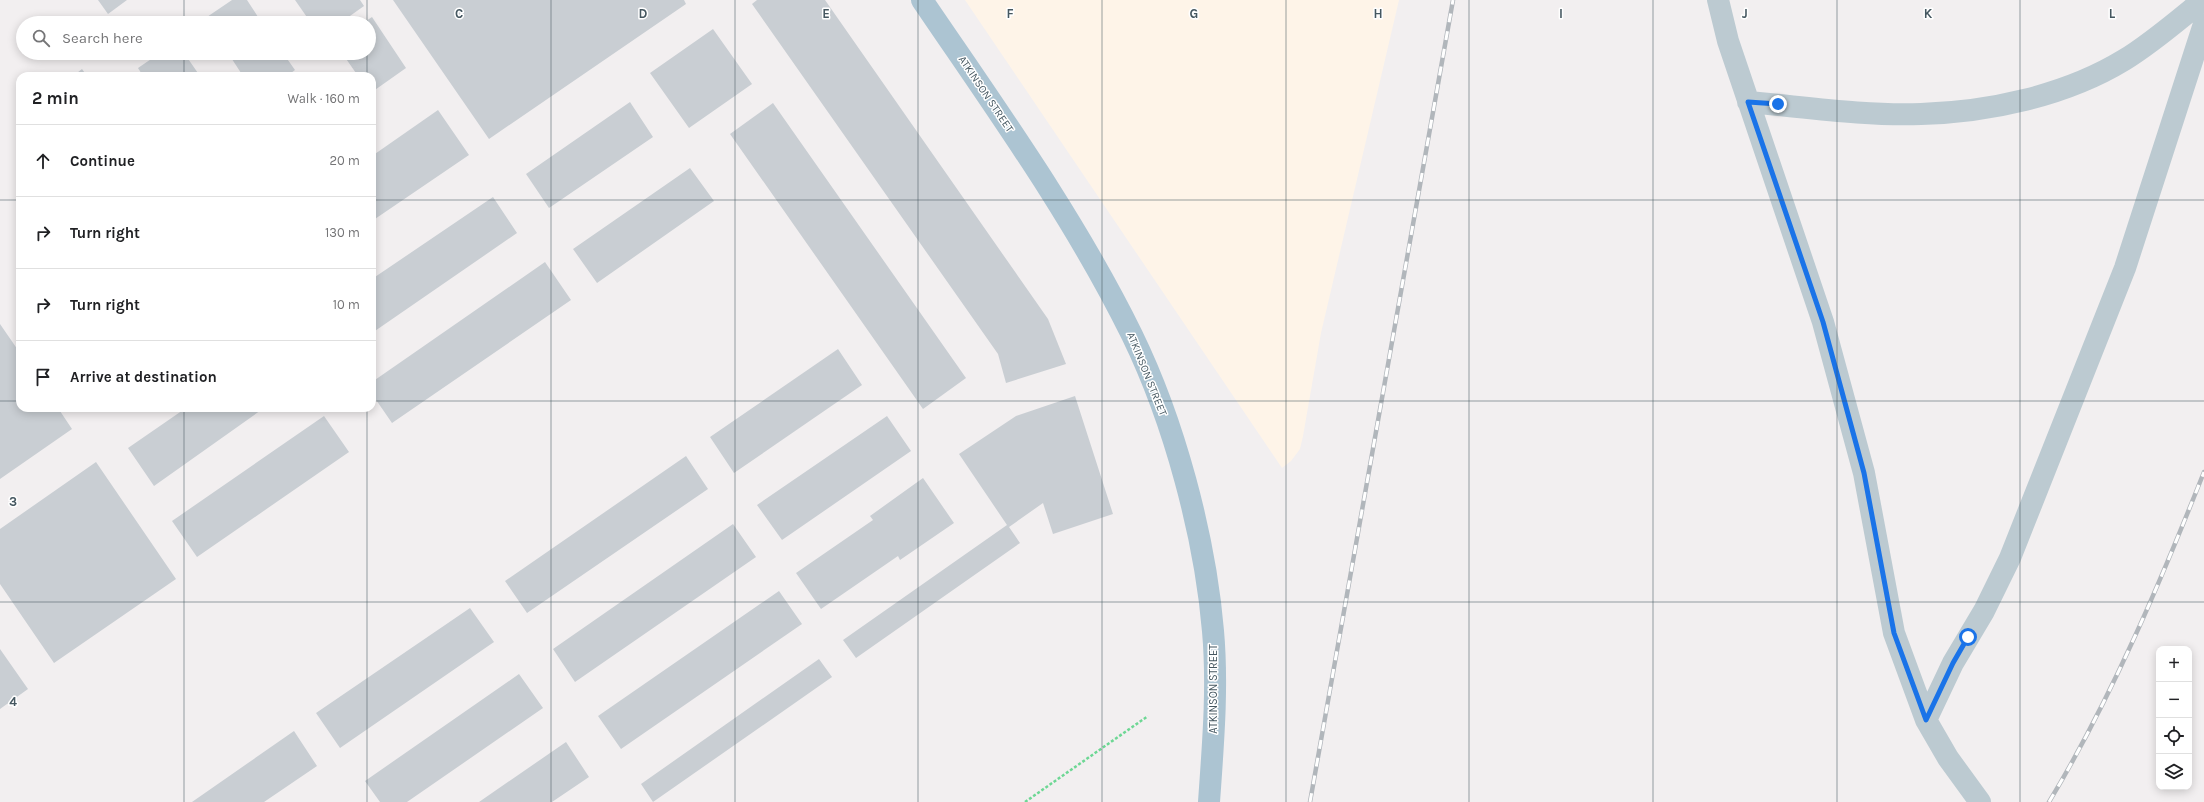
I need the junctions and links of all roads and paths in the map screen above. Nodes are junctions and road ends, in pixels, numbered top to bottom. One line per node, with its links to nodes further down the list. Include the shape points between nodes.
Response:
1 (922, 0): 9 (main road, ATKINSON STREET, via 1021,146 1101,274 1133,337 1160,403 1184,476 1203,553 1213,632 1214,729)
2 (1718, 0): 5 (lane)
3 (2203, 0): 5 (lane, via 2153,41 2122,61 2083,80 2044,94 2003,104 1962,111 1920,114)
4 (2204, 24): 7 (lane, via 2125,268 2022,528 1984,611 1953,663)
5 (1748, 102): 7 (lane, via 1823,322 1864,473 1894,633)
6 (1148, 716): 8 (path)
7 (1926, 720): 10 (lane, via 1948,758)
8 (1025, 802)
9 (1209, 802)
10 (1980, 802)

